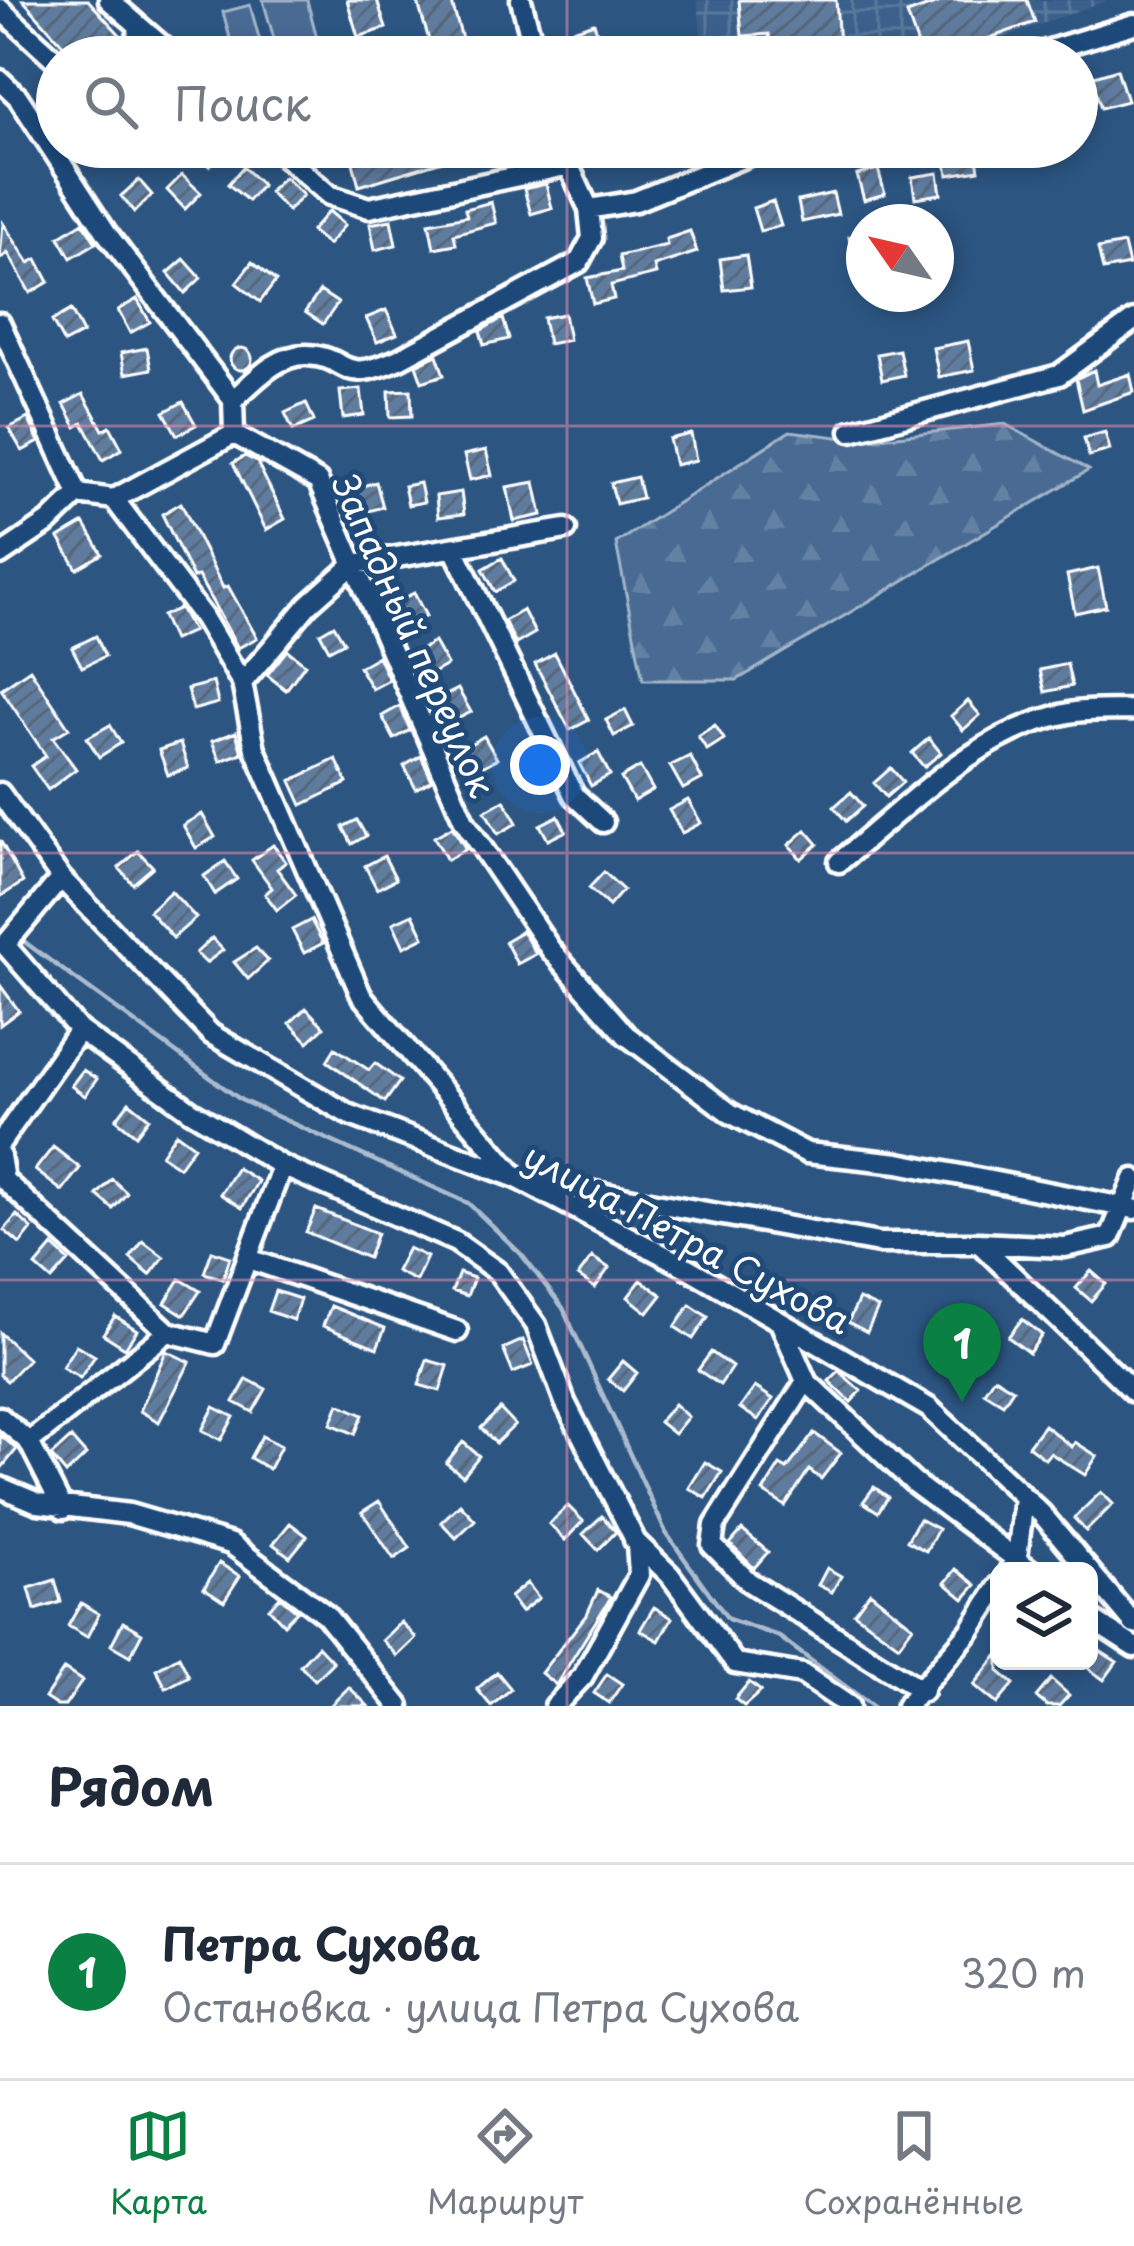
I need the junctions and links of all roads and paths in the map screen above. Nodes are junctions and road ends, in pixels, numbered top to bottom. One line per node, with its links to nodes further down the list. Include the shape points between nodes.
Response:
1 (109, 0): 5 (street)
2 (521, 0): 8 (street)
3 (0, 9): 10 (street)
4 (1134, 24): 9 (street)
5 (139, 29): 6 (street); 7 (street)
6 (137, 36)
7 (148, 36)
8 (530, 36)
9 (1095, 36)
10 (36, 42)
11 (0, 80): 12 (street)
12 (36, 122)
13 (66, 168): 21 (street)
14 (298, 168): 15 (street, via 329,195 370,208)
15 (518, 168)
16 (569, 168): 18 (street)
17 (717, 168): 18 (street, via 636,201)
18 (589, 209): 21 (street, via 592,238 579,262 399,359 368,373 310,354 292,357)
19 (1134, 320): 22 (street, via 1059,375)
20 (0, 323): 24 (street)
21 (232, 400): 23 (street)
22 (851, 431)
23 (234, 434): 25 (street); 29 (street, Западный переулок, via 318,481)
24 (78, 494): 25 (street); 28 (street)
25 (114, 499): 30 (street)
26 (566, 529): 27 (street)
27 (454, 549): 29 (street); 33 (street, via 574,795)
28 (0, 555)
29 (355, 564): 30 (street); 43 (street, Западный переулок, via 464,821 551,950 626,1035 730,1113 807,1153)
30 (242, 683): 41 (street, via 255,749 361,995)
31 (1134, 710): 34 (street, via 1071,712 1022,727 978,750)
32 (0, 793): 35 (street, улица Петра Сухова)
33 (603, 822)
34 (839, 862)
35 (61, 878): 36 (street); 41 (street, улица Петра Сухова, via 211,1034 348,1114)
36 (3, 946): 37 (street)
37 (79, 1030): 38 (street); 40 (street)
38 (0, 1143)
39 (0, 1156): 48 (street, via 4,1180)
40 (282, 1166): 45 (street); 56 (street, via 456,1242 498,1272 536,1324)
41 (517, 1178): 44 (street, via 879,1244); 46 (street, улица Петра Сухова)
42 (1134, 1179): 43 (street)
43 (1126, 1208): 44 (street, via 1110,1237 1065,1246)
44 (979, 1243): 50 (street)
45 (249, 1259): 47 (street); 48 (street, via 215,1344)
46 (779, 1320): 49 (street); 54 (street, улица Петра Сухова, via 929,1408)
47 (458, 1331)
48 (168, 1332): 52 (street)
49 (806, 1381): 57 (street); 63 (street, via 715,1525 712,1545 749,1582)
50 (1134, 1392)
51 (0, 1417): 52 (street)
52 (28, 1442): 55 (street)
53 (0, 1487): 55 (street)
54 (1024, 1497): 58 (street); 61 (street, улица Петра Сухова)
55 (63, 1509): 64 (street, via 129,1514 231,1544 326,1615)
56 (634, 1540): 65 (street, via 639,1575 584,1676); 66 (street, via 735,1663 802,1674)
57 (1014, 1562)
58 (1020, 1562)
59 (990, 1598): 63 (street)
60 (1098, 1624): 62 (street)
61 (1134, 1624)
62 (1134, 1647)
63 (923, 1691): 67 (street)
64 (399, 1706)
65 (555, 1706)
66 (848, 1706)
67 (907, 1706)

